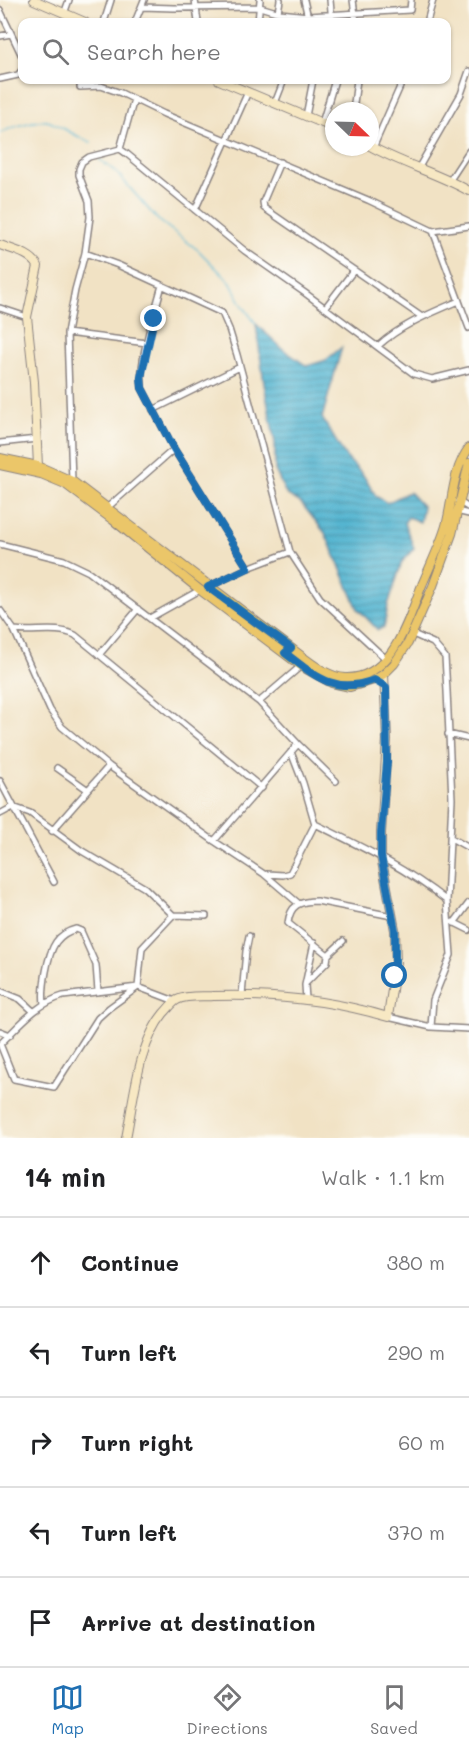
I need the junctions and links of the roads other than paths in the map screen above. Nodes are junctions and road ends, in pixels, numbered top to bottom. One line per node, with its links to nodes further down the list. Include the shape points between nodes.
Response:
1 (33, 0): 18 (street)
2 (69, 0): 18 (street)
3 (111, 0): 21 (street)
4 (144, 0): 13 (street)
5 (195, 0): 14 (street)
6 (280, 0): 16 (street)
7 (304, 0): 26 (street)
8 (330, 0): 19 (street)
9 (353, 0): 17 (street)
10 (411, 0): 17 (street, via 410,10)
11 (433, 0): 30 (street)
12 (260, 3): 14 (street); 16 (street); 24 (street)
13 (142, 7): 14 (street); 22 (street)
14 (196, 8): 23 (street)
15 (0, 10): 31 (street)
16 (278, 12): 25 (street)
17 (354, 12): 19 (street); 29 (street)
18 (64, 14): 20 (street)
19 (331, 14): 27 (street); 28 (street)
20 (74, 18)
21 (105, 18)
22 (137, 18)
23 (197, 18)
24 (258, 18)
25 (291, 18)
26 (308, 18)
27 (313, 18)
28 (332, 18)
29 (355, 18)
30 (429, 18)
31 (11, 34): 32 (street); 33 (street)
32 (0, 36)
33 (18, 48)
34 (469, 71): 57 (street, via 461,94)
35 (18, 75): 36 (street)
36 (0, 79)
37 (229, 84): 44 (street)
38 (282, 84): 47 (street)
39 (312, 84): 48 (street)
40 (333, 84): 49 (street)
41 (356, 84): 46 (street)
42 (401, 84): 51 (street)
43 (80, 87): 45 (street, via 101,86)
44 (248, 92): 47 (street); 52 (street)
45 (134, 99): 52 (street); 53 (street)
46 (354, 102)
47 (275, 103): 48 (street)
48 (306, 116): 49 (street)
49 (322, 123): 50 (street)
50 (325, 124)
51 (379, 130)
52 (227, 140): 56 (street); 60 (street)
53 (120, 148): 60 (street); 64 (street, via 89,157 80,164 79,175 90,210)
54 (379, 150): 57 (street)
55 (469, 151): 58 (street)
56 (280, 162): 62 (street); 65 (street, via 264,208)
57 (419, 167): 58 (street)
58 (450, 180): 59 (street)
59 (469, 191)
60 (195, 210): 69 (street)
61 (469, 226): 62 (street)
62 (433, 231): 67 (street)
63 (0, 245): 70 (street, via 36,262)
64 (86, 253): 66 (street); 73 (street)
65 (354, 270): 69 (street); 71 (street)
66 (162, 285): 74 (street); 76 (street, via 222,314)
67 (459, 301): 71 (street); 72 (street)
68 (0, 308): 70 (street)
69 (325, 308): 75 (street)
70 (27, 317): 79 (street)
71 (422, 317): 75 (street)
72 (469, 328)
73 (67, 333): 74 (street); 87 (street)
74 (147, 343): 78 (street, via 141,377)
75 (378, 346): 77 (street, via 422,378)
76 (240, 367): 78 (street); 94 (street)
77 (469, 370)
78 (153, 410): 82 (street)
79 (37, 439): 80 (street); 86 (street)
80 (0, 443)
81 (469, 448): 88 (main road, via 458,469)
82 (174, 449): 89 (street); 95 (street)
83 (0, 458): 86 (main road)
84 (469, 463): 88 (main road)
85 (0, 465): 96 (main road, via 65,484)
86 (38, 466): 87 (main road)
87 (72, 481): 89 (main road)
88 (455, 500): 90 (street); 91 (main road)
89 (108, 507): 96 (main road)
90 (469, 508)
91 (454, 510): 92 (street); 101 (main road, via 453,534); 104 (main road, via 405,630)
92 (469, 514)
93 (0, 544): 97 (street, via 89,572)
94 (290, 552): 95 (street); 104 (street, via 320,598)
95 (248, 568): 96 (street)
96 (204, 589): 99 (street); 102 (main road)
97 (138, 609): 99 (street); 103 (street)
98 (0, 610): 100 (street)
99 (150, 618): 109 (street)
100 (14, 630): 103 (street, via 66,631); 114 (street, via 50,710 62,727)
101 (413, 634): 106 (main road); 110 (street, via 433,643 445,657)
102 (288, 651): 104 (main road, via 344,678 367,674); 105 (main road)
103 (99, 655): 118 (street)
104 (386, 659)
105 (301, 666): 107 (main road, via 341,686 359,686); 109 (street)
106 (384, 674): 107 (main road); 108 (street)
107 (374, 680): 108 (street)
108 (386, 687): 127 (street, via 387,762)
109 (259, 702): 112 (street)
110 (448, 734): 111 (street); 124 (street)
111 (469, 739)
112 (298, 744): 113 (street); 117 (street)
113 (291, 752): 118 (street); 122 (street)
114 (108, 766): 119 (street); 125 (street)
115 (57, 768): 119 (street)
116 (0, 781): 120 (street)
117 (336, 781)
118 (262, 788): 125 (street)
119 (88, 790): 123 (street)
120 (13, 807): 121 (street); 123 (street, via 30,813); 129 (street)
121 (0, 814)
122 (315, 824): 127 (street); 128 (street, via 290,873)
123 (52, 831): 133 (street, via 145,888)
124 (451, 838): 126 (street); 130 (street)
125 (214, 841): 128 (street)
126 (469, 848)
127 (381, 856): 130 (street); 134 (street)
128 (264, 874): 131 (street)
129 (54, 882)
130 (447, 901): 136 (street)
131 (298, 903): 134 (street, via 317,901); 140 (street, via 288,923)
132 (469, 903): 136 (street)
133 (173, 915): 135 (street); 143 (street, via 142,948)
134 (392, 915): 151 (street, via 395,976)
135 (206, 916)
136 (452, 921): 137 (street); 152 (street, via 451,955 433,1000)
137 (469, 930)
138 (249, 936): 146 (street)
139 (343, 941): 141 (street)
140 (314, 943): 141 (street); 142 (street)
141 (328, 955): 142 (street, via 327,962)
142 (305, 985): 147 (street)
143 (138, 987): 144 (street); 148 (street); 156 (street, via 98,1018 54,1087 14,1079)
144 (98, 990): 149 (street); 149 (street, via 96,965 76,928 62,936 52,951)
145 (0, 992): 150 (street, via 20,999)
146 (242, 995): 147 (street); 148 (street)
147 (306, 999): 151 (street)
148 (175, 1001): 157 (street, via 149,1037)
149 (44, 1004): 150 (street)
150 (33, 1011): 155 (street)
151 (388, 1017): 152 (street)
152 (431, 1027): 153 (street)
153 (469, 1029)
154 (0, 1031): 155 (street)
155 (10, 1035): 156 (street)
156 (0, 1044)
157 (126, 1138)

